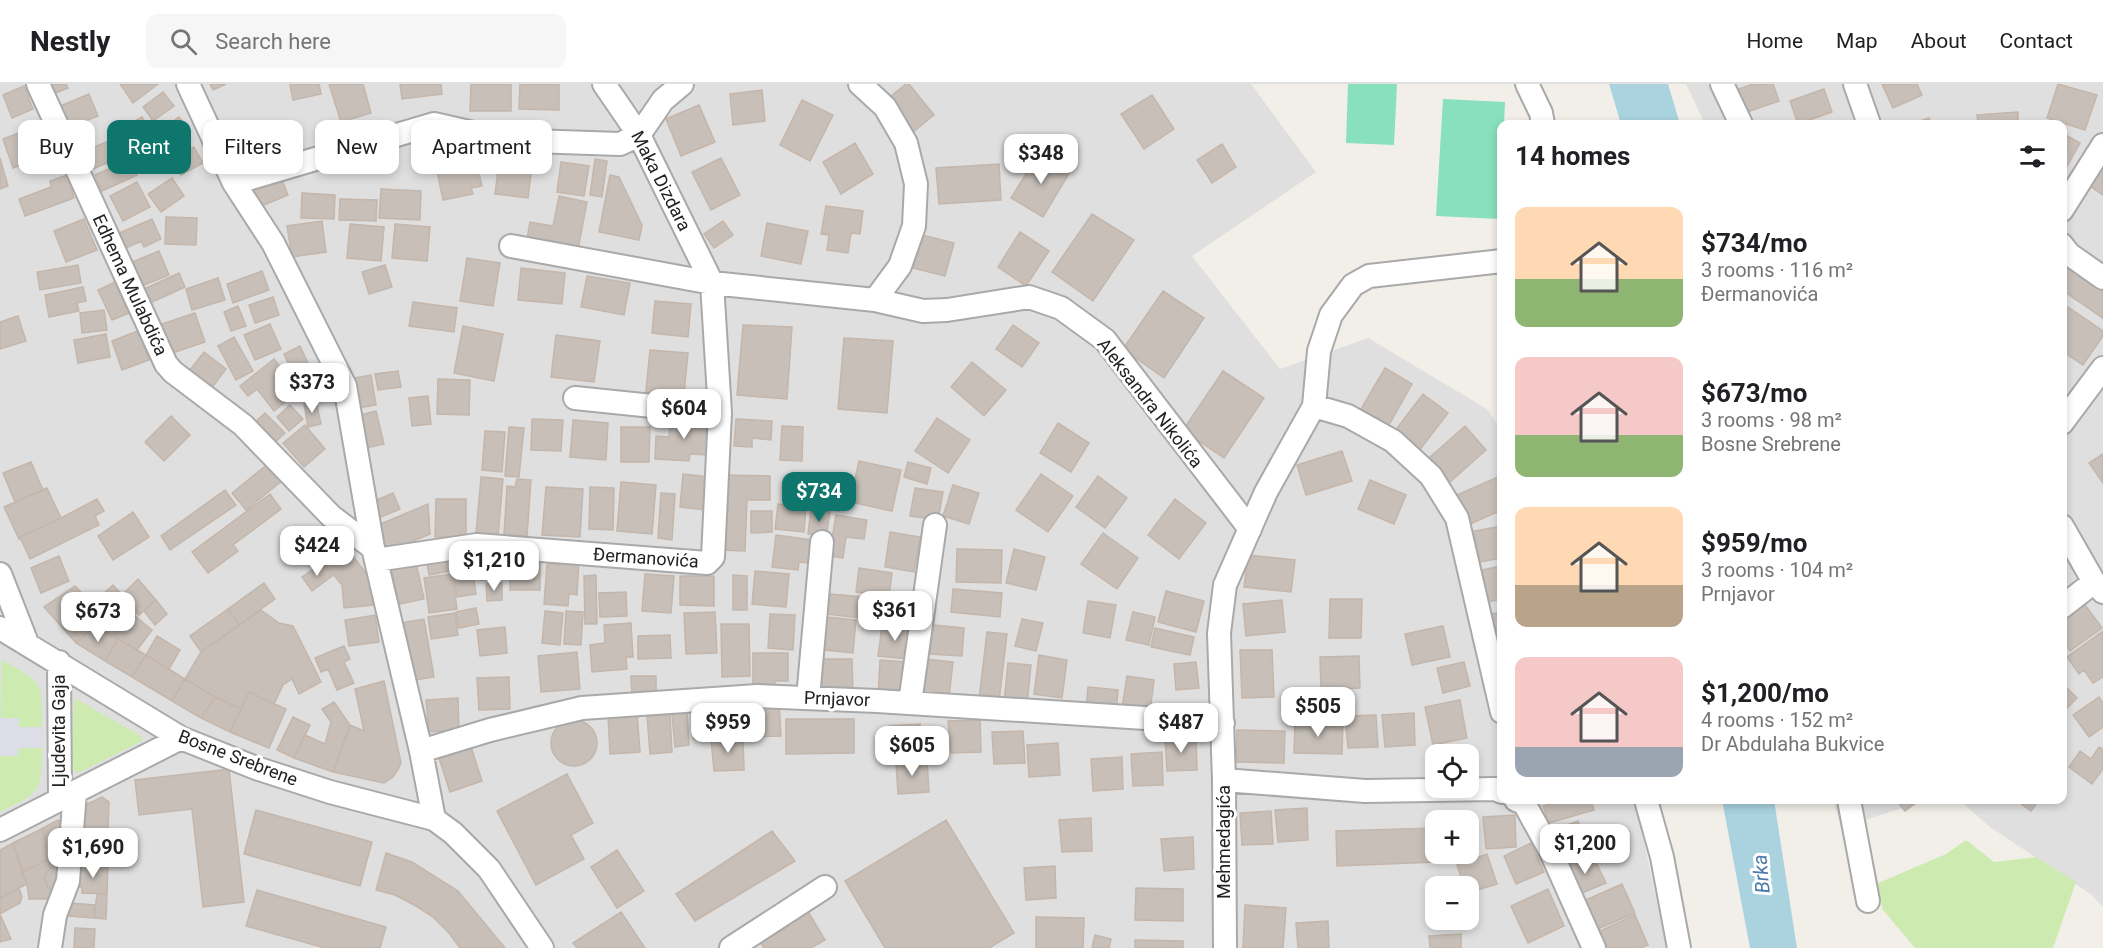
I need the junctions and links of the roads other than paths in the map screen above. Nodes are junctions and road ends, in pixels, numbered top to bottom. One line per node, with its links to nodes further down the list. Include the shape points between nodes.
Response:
1 (38, 84): 31 (street, Edhema Mulabdića, via 166,364 243,424 331,516)
2 (188, 84): 14 (street)
3 (604, 84): 12 (street, Maka Dizdara)
4 (682, 84): 12 (street, via 663,100)
5 (860, 84): 21 (street, via 885,107 906,143 916,184 914,226 900,266)
6 (1527, 84): 9 (street)
7 (1722, 84): 10 (street)
8 (1856, 84): 11 (street)
9 (1542, 120)
10 (1739, 120)
11 (1868, 120)
12 (639, 135): 14 (street, via 620,144 504,140 434,124); 20 (street, Maka Dizdara)
13 (2103, 145): 15 (street)
14 (234, 183): 31 (street, via 273,243 345,386)
15 (2067, 202)
16 (511, 246): 20 (street, Aleksandra Nikolića)
17 (2067, 251): 19 (street)
18 (1497, 262): 24 (street, via 1369,276 1353,285 1331,315 1319,351)
19 (2103, 278)
20 (712, 283): 21 (street, Aleksandra Nikolića); 25 (street, Đermanovića)
21 (875, 300): 28 (street, Aleksandra Nikolića, via 923,311 1029,297 1061,308 1105,340)
22 (2103, 368): 26 (street)
23 (574, 398): 25 (street)
24 (1314, 406): 28 (street, Mehmedagića); 38 (street, via 1348,416 1393,441 1437,484 1457,518)
25 (720, 413): 31 (street, Đermanovića, via 713,557 707,563 477,545)
26 (2067, 416)
27 (935, 525): 40 (street)
28 (1250, 529): 41 (street, Mehmedagića, via 1225,585 1219,633)
29 (2067, 534): 33 (street)
30 (822, 542): 39 (street)
31 (374, 554): 43 (street)
32 (0, 574): 36 (street)
33 (2098, 587): 34 (street)
34 (2067, 604)
35 (0, 628): 36 (street, Bosne Srebrene)
36 (27, 643): 37 (street, Bosne Srebrene)
37 (59, 662): 42 (street, Bosne Srebrene); 46 (street, Ljudevita Gaja)
38 (1497, 690)
39 (808, 698): 40 (street, Prnjavor); 43 (street, Prnjavor, via 757,696 582,708)
40 (910, 703): 41 (street, Prnjavor)
41 (1223, 723): 44 (street, Mehmedagića)
42 (181, 738): 46 (street, Ljudevita Gaja); 50 (street, Bosne Srebrene, via 330,792)
43 (421, 751): 50 (street)
44 (1224, 780): 45 (street, via 1365,791); 57 (street, Mehmedagića)
45 (1497, 790)
46 (67, 796): 51 (street, Ljudevita Gaja); 55 (street, via 68,881 55,915)
47 (1523, 804): 58 (street, via 1551,852)
48 (1647, 804): 59 (street, via 1662,857)
49 (1850, 804): 53 (street)
50 (434, 819): 56 (street, Bosne Srebrene, via 489,869)
51 (0, 830)
52 (825, 887): 54 (street)
53 (1868, 901)
54 (746, 944)
55 (50, 948)
56 (542, 948)
57 (1225, 948)
58 (1594, 948)
59 (1679, 948)

